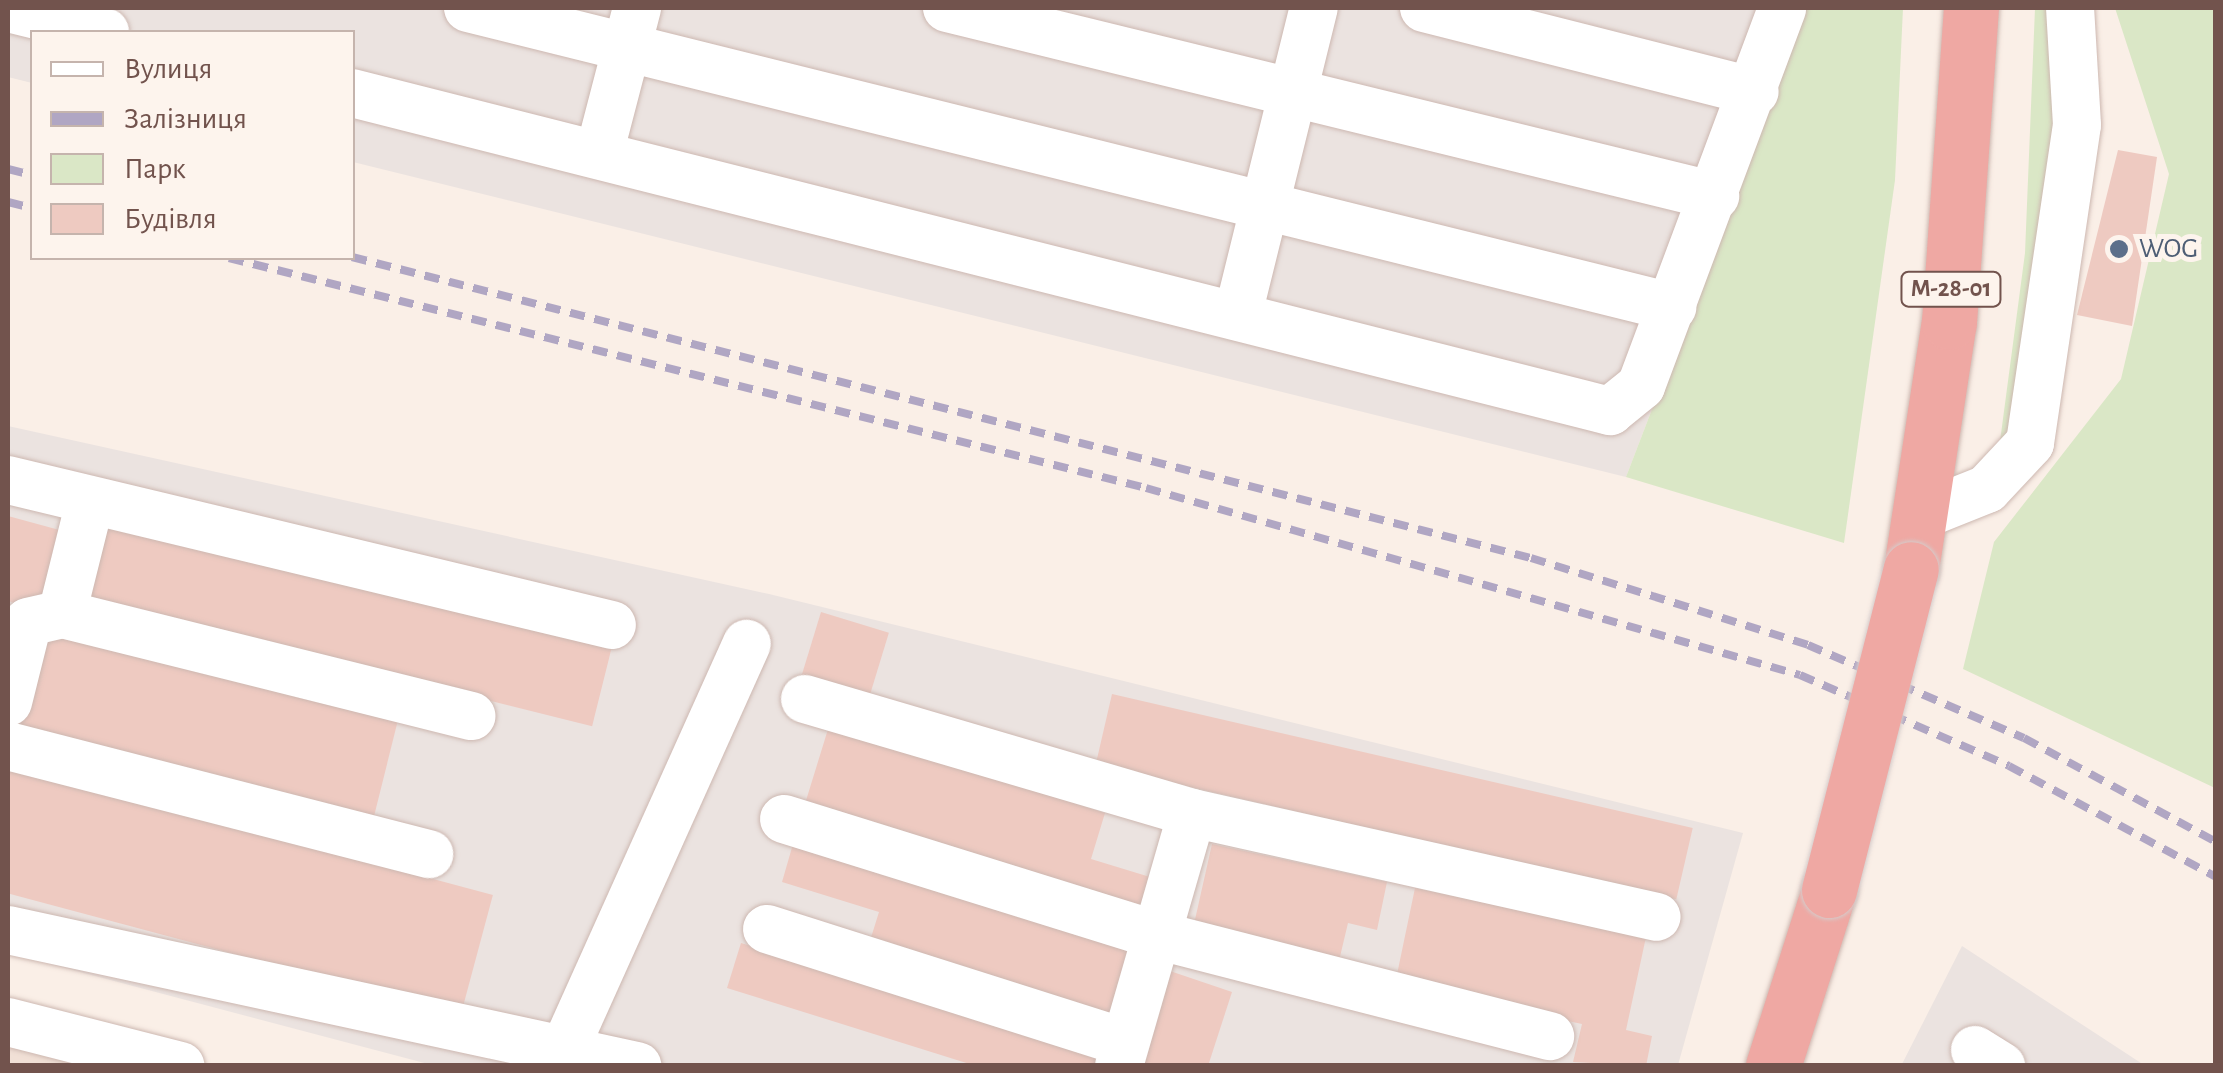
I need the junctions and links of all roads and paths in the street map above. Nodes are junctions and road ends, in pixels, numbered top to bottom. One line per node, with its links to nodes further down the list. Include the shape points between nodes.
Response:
1 (8, 8): 10 (street)
2 (468, 8): 9 (street)
3 (947, 8): 11 (street)
4 (1314, 8): 11 (street)
5 (1424, 8): 12 (street)
6 (1782, 8): 12 (street)
7 (1970, 8): 21 (highway, М-28-01, via 1948,322)
8 (2070, 8): 21 (street, via 2077,125 2030,443 1988,489)
9 (632, 27): 14 (street); 16 (street)
10 (98, 30)
11 (1292, 92): 15 (street); 16 (street)
12 (1755, 92): 15 (street)
13 (355, 95): 14 (street)
14 (599, 154): 18 (street)
15 (1716, 196): 17 (street)
16 (1265, 205): 17 (street); 18 (street)
17 (1672, 306): 18 (street, via 1640,386 1610,411)
18 (1238, 314)
19 (8, 480): 20 (street)
20 (90, 502): 22 (street); 23 (street)
21 (1922, 515): 42 (highway, М-28-01, bridge, via 1829,890)
22 (33, 617): 26 (street); 27 (street)
23 (612, 626)
24 (747, 644): 38 (street)
25 (805, 699): 29 (street)
26 (8, 702)
27 (472, 716)
28 (8, 746): 31 (street)
29 (1192, 813): 32 (street); 35 (street)
30 (784, 819): 35 (street)
31 (429, 854)
32 (1656, 917)
33 (766, 928): 39 (street)
34 (8, 930): 38 (street)
35 (1156, 935): 37 (street); 39 (street)
36 (8, 1022): 40 (street)
37 (1550, 1036)
38 (559, 1054): 41 (street)
39 (1121, 1054)
40 (180, 1066)
41 (637, 1066)
42 (1774, 1066)

